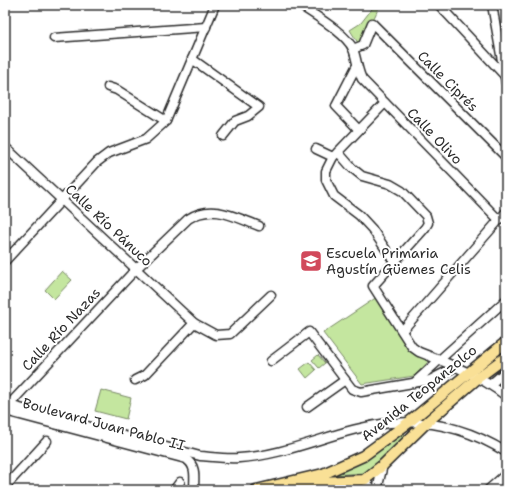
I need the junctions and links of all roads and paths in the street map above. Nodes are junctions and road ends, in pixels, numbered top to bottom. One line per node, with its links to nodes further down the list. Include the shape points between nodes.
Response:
1 (215, 5): 5 (street)
2 (300, 5): 7 (street, via 346,38)
3 (439, 5): 10 (street)
4 (492, 5): 10 (street)
5 (206, 27): 6 (street); 8 (street)
6 (54, 38)
7 (353, 49): 9 (street); 19 (street, Calle Ciprés, via 363,45 372,22)
8 (192, 59): 13 (street); 15 (street, via 259,106 248,116 235,121)
9 (356, 66): 12 (street, Calle Olivo, via 362,79); 14 (street, via 336,106)
10 (506, 78)
11 (108, 87): 13 (street)
12 (385, 103): 14 (street); 22 (street, Calle Olivo)
13 (166, 121): 20 (street, via 146,139 110,153 97,162)
14 (358, 129): 18 (street)
15 (223, 136)
16 (5, 147): 20 (street, Calle Río Pánuco)
17 (316, 150): 18 (street)
18 (335, 154): 25 (street, via 326,171 326,180 334,196 359,215 372,229); 25 (street, via 362,176 390,184 402,192 426,216 428,223 425,228)
19 (506, 157)
20 (62, 200): 24 (street); 26 (street, Calle Río Pánuco)
21 (506, 212): 22 (street)
22 (499, 220): 30 (street)
23 (259, 226): 26 (street, Calle Río Nazas, via 223,212 197,212)
24 (5, 261)
25 (395, 263): 30 (street, via 373,286)
26 (137, 268): 29 (street, Calle Río Pánuco); 44 (street, Calle Río Nazas)
27 (271, 295): 29 (street, Calle Río Pánuco, via 230,334 216,335)
28 (506, 300): 33 (street)
29 (194, 322): 39 (street, via 145,375)
30 (402, 331): 33 (street, via 412,347)
31 (506, 342): 37 (main road, Avenida Teopanzolco)
32 (506, 357): 38 (main road, Avenida Teopanzolco)
33 (439, 360): 35 (street); 41 (street)
34 (271, 361): 40 (street, via 310,332)
35 (457, 366): 37 (street); 41 (street, via 430,380)
36 (506, 371): 42 (street)
37 (469, 372): 38 (street); 46 (main road, Avenida Teopanzolco)
38 (479, 377): 42 (street); 47 (main road, Avenida Teopanzolco)
39 (135, 380)
40 (345, 380): 41 (street, via 352,389 361,392); 45 (street)
41 (415, 382)
42 (491, 384): 43 (street)
43 (506, 396)
44 (6, 407): 46 (street, Boulevard Juan Pablo II, via 200,456 240,458 297,447 352,431 391,423); 56 (street, Boulevard Juan Pablo II, via 186,459 192,463 194,469)
45 (307, 407)
46 (408, 423): 47 (street, Boulevard Juan Pablo II); 57 (main road, Avenida Teopanzolco, via 363,456 339,469)
47 (426, 423): 49 (street, Boulevard Juan Pablo II, via 466,432 489,441); 50 (main road, Avenida Teopanzolco)
48 (47, 441): 54 (street)
49 (506, 452)
50 (383, 465): 52 (main road, Avenida Teopanzolco); 60 (street)
51 (506, 474): 61 (street)
52 (364, 480): 58 (main road, via 322,482); 59 (street)
53 (180, 482): 55 (street)
54 (7, 487)
55 (174, 490)
56 (194, 490)
57 (256, 490)
58 (295, 490)
59 (374, 490)
60 (377, 490)
61 (488, 490)

